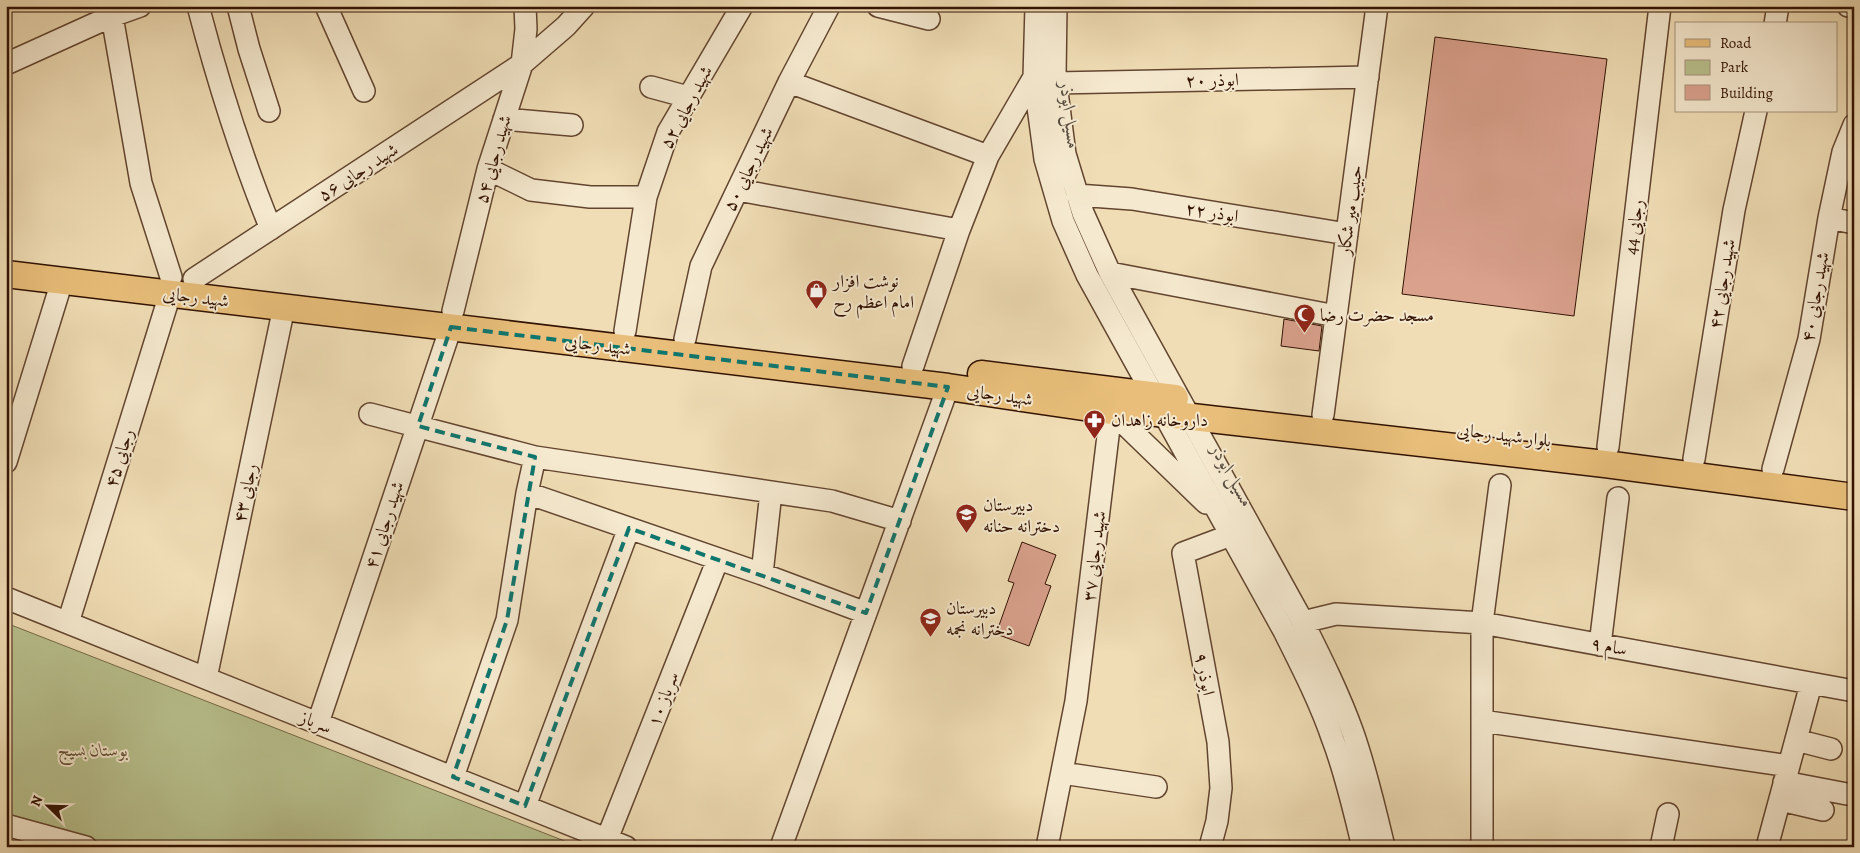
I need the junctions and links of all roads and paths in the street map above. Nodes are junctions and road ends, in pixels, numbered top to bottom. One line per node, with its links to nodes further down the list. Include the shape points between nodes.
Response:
1 (140, 6): 17 (street)
2 (198, 6): 41 (street, via 236,138)
3 (238, 6): 29 (street)
4 (326, 6): 27 (street)
5 (525, 6): 21 (street, شهید رجایی ۵۴)
6 (584, 6): 21 (street, شهید رجایی ۵۶)
7 (830, 6): 24 (street, شهید رجایی ۵۰)
8 (878, 6): 18 (street)
9 (1036, 6): 22 (street)
10 (1056, 6): 25 (street)
11 (1377, 6): 23 (street, حبیب میر شکار)
12 (1660, 6): 61 (street, رجایی 44)
13 (1778, 6): 19 (street)
14 (1849, 6): 16 (street)
15 (737, 8): 28 (street, شهید رجایی ۵۲)
16 (1854, 8)
17 (109, 11): 20 (street); 48 (street, via 141,183)
18 (929, 19)
19 (1774, 22)
20 (6, 64)
21 (522, 64): 31 (street, شهید رجایی ۵۴); 41 (street, شهید رجایی ۵۶)
22 (1034, 77): 34 (street); 56 (street, via 1045,159 1063,221 1087,275)
23 (1368, 77): 25 (street, ابوذر ۲۰); 43 (street, حبیب میر شکار)
24 (789, 82): 34 (street); 36 (street, شهید رجایی ۵۰)
25 (1056, 83): 37 (street, via 1065,154)
26 (651, 87): 28 (street)
27 (364, 91)
28 (688, 97): 38 (street, شهید رجایی ۵۲, via 668,132)
29 (270, 111)
30 (1756, 112): 63 (street, شهید رجایی ۴۲, via 1734,210)
31 (504, 119): 32 (street); 35 (street, شهید رجایی ۵۴)
32 (572, 125)
33 (1854, 125): 39 (street, شهید رجایی ۴۰, via 1843,152)
34 (988, 156): 42 (street)
35 (488, 168): 38 (street, via 531,190 590,197); 51 (street, شهید رجایی ۵۴)
36 (738, 190): 42 (street); 53 (street, شهید رجایی ۵۰, via 701,266)
37 (1077, 195): 43 (street, ابوذر ۲۲, via 1132,199); 45 (street)
38 (646, 198): 52 (street, شهید رجایی ۵۲)
39 (1829, 218): 40 (street); 65 (street, شهید رجایی ۴۰, via 1809,339)
40 (1854, 223)
41 (271, 229): 48 (street, شهید رجایی ۵۶)
42 (959, 230): 54 (street)
43 (1347, 234): 50 (street, حبیب میر شکار)
44 (6, 257): 48 (main road, شهید رجایی)
45 (1110, 273): 50 (street); 56 (street)
46 (6, 274): 47 (main road, شهید رجایی)
47 (62, 281): 48 (main road, شهید رجایی); 64 (street)
48 (179, 283): 49 (main road, شهید رجایی); 51 (main road, شهید رجایی); 80 (street, رجایی ۴۵)
49 (284, 307): 51 (main road, شهید رجایی); 83 (street, رجایی ۴۳)
50 (1336, 316): 59 (street, حبیب میر شکار)
51 (452, 319): 52 (main road, شهید رجایی); 55 (main road, شهید رجایی); 60 (street, شهید رجایی ۴۱)
52 (625, 331): 53 (main road, شهید رجایی)
53 (684, 339): 54 (main road, شهید رجایی)
54 (913, 366): 56 (main road, شهید رجایی)
55 (948, 387): 57 (main road, شهید رجایی); 72 (street)
56 (1171, 406): 57 (main road, شهید رجایی); 59 (main road, بلوار شهید رجایی); 70 (main road, بلوار شهید رجایی); 73 (street); 79 (street)
57 (1111, 411): 73 (street); 90 (street, شهید رجایی ۳۷, via 1076,701)
58 (370, 414): 60 (street)
59 (1323, 415): 61 (main road, بلوار شهید رجایی)
60 (418, 426): 62 (street); 87 (street, شهید رجایی ۴۱)
61 (1608, 447): 63 (main road, بلوار شهید رجایی)
62 (535, 457): 68 (street); 69 (street)
63 (1694, 459): 65 (main road, بلوار شهید رجایی)
64 (6, 462)
65 (1773, 469): 66 (main road, بلوار شهید رجایی)
66 (1854, 480)
67 (1500, 485): 81 (street)
68 (771, 492): 72 (street, via 832,501); 76 (street)
69 (527, 493): 74 (street); 91 (street, via 506,620)
70 (1854, 497)
71 (1618, 498): 82 (street)
72 (900, 521): 78 (street)
73 (1227, 527): 103 (street, ابوذر ۹, via 1182,553 1218,742 1221,788); 104 (street, via 1311,684 1334,740)
74 (629, 528): 75 (street); 95 (street)
75 (718, 559): 76 (street); 99 (street, سرباز ۱۰)
76 (762, 574): 78 (street)
77 (6, 598): 80 (street, سرباز)
78 (866, 613): 101 (street)
79 (1303, 622): 81 (street, سام ۹, via 1336,614); 105 (street, via 1353,733)
80 (68, 623): 83 (street, سرباز)
81 (1482, 623): 82 (street, سام ۹); 86 (street)
82 (1600, 645): 84 (street, سام ۹)
83 (206, 678): 87 (street, سرباز)
84 (1811, 684): 85 (street, سام ۹); 88 (street)
85 (1854, 691)
86 (1482, 721): 92 (street); 106 (street)
87 (318, 723): 91 (street, سرباز)
88 (1796, 740): 89 (street); 92 (street)
89 (1831, 750)
90 (1062, 773): 93 (street); 102 (street, شهید رجایی ۳۷)
91 (454, 777): 95 (street, سرباز)
92 (1784, 783): 94 (street); 96 (street); 108 (street)
93 (1156, 787)
94 (1847, 794)
95 (525, 806): 99 (street, سرباز)
96 (1823, 810)
97 (1668, 814): 107 (street)
98 (6, 825): 100 (street)
99 (617, 843)
100 (86, 847)
101 (781, 847)
102 (1047, 847)
103 (1210, 847)
104 (1363, 847)
105 (1384, 847)
106 (1482, 847)
107 (1661, 847)
108 (1767, 847)

